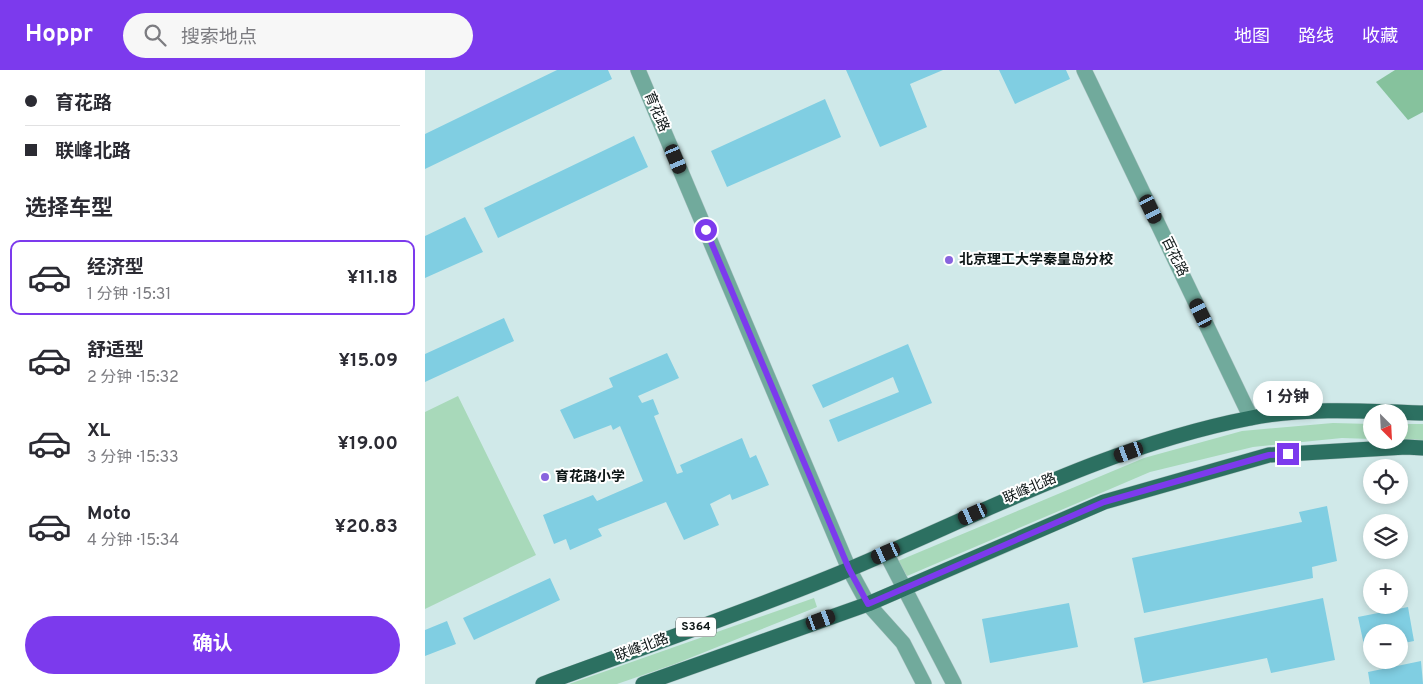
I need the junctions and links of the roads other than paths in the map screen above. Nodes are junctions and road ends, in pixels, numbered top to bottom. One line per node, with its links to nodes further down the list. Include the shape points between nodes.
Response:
1 (638, 70): 7 (street, 育花路)
2 (1084, 70): 4 (street, 百花路)
3 (1423, 413): 4 (main road, 联峰北路 / S364, via 1375,411)
4 (1251, 418): 6 (main road, 联峰北路 / S364, via 1163,440 1043,483)
5 (1423, 448): 8 (main road, S364, via 1269,455 1104,502)
6 (886, 553): 7 (main road, 联峰北路 / S364); 8 (street)
7 (849, 569): 9 (street, 育花路); 10 (main road, 联峰北路 / S364)
8 (904, 589): 9 (main road, S364); 13 (street)
9 (868, 604): 11 (main road, S364); 12 (street, 育花路, via 903,644)
10 (543, 684)
11 (643, 684)
12 (924, 684)
13 (954, 684)

